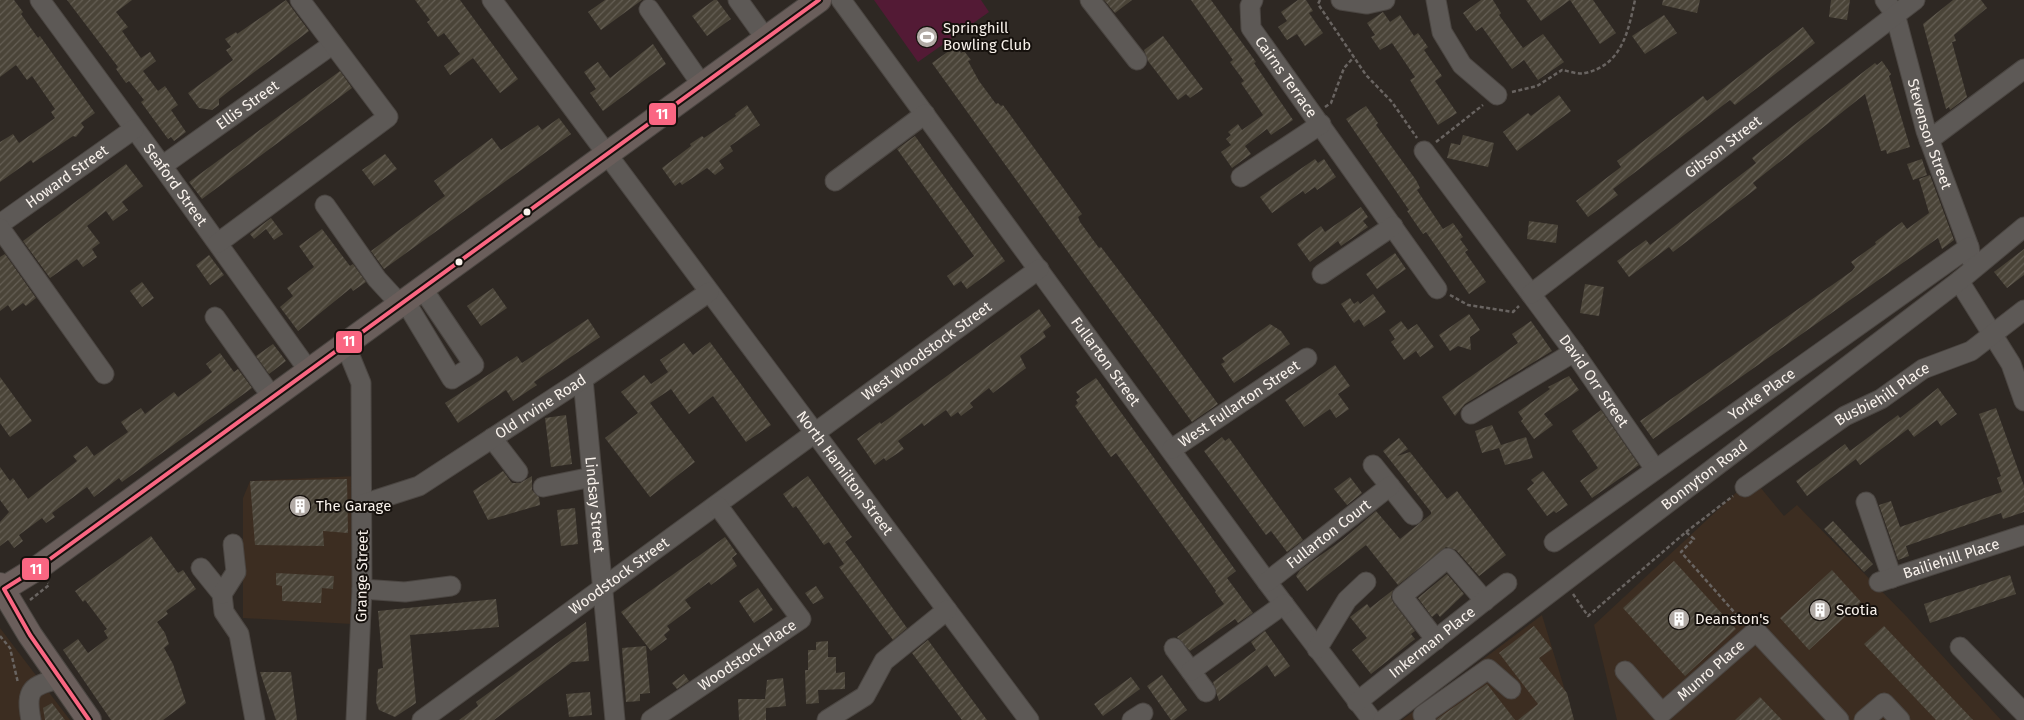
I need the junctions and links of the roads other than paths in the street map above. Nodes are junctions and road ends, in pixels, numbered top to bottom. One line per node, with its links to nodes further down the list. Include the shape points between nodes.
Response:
1 (40, 0): 23 (street, Seaford Street)
2 (300, 0): 16 (street)
3 (492, 0): 26 (street, North Hamilton Street)
4 (738, 0): 15 (street)
5 (819, 0): 15 (main road)
6 (841, 0): 21 (street, Fullarton Street)
7 (1090, 0): 17 (street)
8 (1253, 0): 22 (street, Cairns Terrace, via 1250,6 1251,28)
9 (1341, 0): 10 (street, via 1367,4)
10 (1385, 0)
11 (1436, 0): 20 (street, via 1442,32 1462,65)
12 (1915, 0): 13 (street, Gibson Street)
13 (1890, 7): 24 (street, Stevenson Street); 42 (street, Gibson Street)
14 (649, 10): 19 (street)
15 (766, 39): 19 (main road)
16 (333, 44): 27 (street, Ellis Street); 35 (street, via 388,117)
17 (1137, 60)
18 (2024, 69): 24 (street)
19 (702, 84): 26 (main road)
20 (1497, 95)
21 (925, 114): 29 (street); 37 (street, Fullarton Street)
22 (1318, 120): 28 (street, Cairns Terrace); 32 (street, Cairns Terrace)
23 (134, 129): 27 (street, Seaford Street); 31 (street, Howard Street)
24 (1929, 140): 36 (street, Stevenson Street)
25 (1424, 151): 42 (street, David Orr Street)
26 (606, 154): 41 (street, North Hamilton Street); 43 (main road)
27 (162, 166): 35 (street, Seaford Street)
28 (1241, 177)
29 (835, 180)
30 (325, 205): 43 (street, via 377,279)
31 (0, 224)
32 (1393, 226): 38 (street); 40 (street, Cairns Terrace)
33 (2024, 227): 39 (street, Bonnyton Road)
34 (0, 228): 51 (street)
35 (218, 243): 50 (street, Seaford Street)
36 (1969, 247): 39 (street, Stevenson Street); 60 (street, Yorke Place)
37 (1039, 269): 56 (street, West Woodstock Street); 58 (street, Fullarton Street)
38 (1322, 274)
39 (1966, 275): 46 (street); 108 (street, Bonnyton Road)
40 (1438, 289)
41 (709, 292): 52 (street, Old Irvine Road); 56 (street, North Hamilton Street)
42 (1531, 294): 48 (street, David Orr Street)
43 (409, 298): 47 (main road)
44 (2024, 310): 46 (street, Busbiehill Place)
45 (215, 317): 53 (street)
46 (1992, 334): 54 (street, via 2011,364); 64 (street, Busbiehill Place, via 1971,351 1929,366 1881,399 1845,416)
47 (346, 344): 50 (main road); 67 (street, Grange Street, via 361,383)
48 (1574, 352): 55 (street); 60 (street, David Orr Street)
49 (1307, 358): 58 (street, West Fullarton Street)
50 (309, 371): 53 (main road)
51 (104, 374)
52 (583, 379): 57 (street, Old Irvine Road); 62 (street, Lindsay Street)
53 (272, 397): 78 (main road, via 39,567)
54 (2024, 401)
55 (1471, 414)
56 (816, 434): 68 (street, Woodstock Street); 84 (street, North Hamilton Street)
57 (492, 438): 61 (street); 67 (street, Old Irvine Road, via 419,486)
58 (1172, 449): 74 (street, Fullarton Street)
59 (1374, 465): 63 (street)
60 (1655, 469): 71 (street, Yorke Place)
61 (518, 472)
62 (592, 477): 65 (street); 80 (street, Lindsay Street)
63 (1390, 486): 69 (street); 74 (street, Fullarton Court)
64 (1745, 487)
65 (543, 488)
66 (1866, 502): 70 (street, Bailiehill Place, via 1885,580)
67 (363, 504): 79 (street, Grange Street)
68 (718, 506): 80 (street, Woodstock Street); 104 (street, Woodstock Place, via 801,619)
69 (1413, 515)
70 (2024, 535)
71 (1554, 542)
72 (233, 544): 81 (street, via 236,572)
73 (201, 568): 81 (street)
74 (1267, 582): 83 (street, Fullarton Street)
75 (1366, 582): 90 (street, via 1347,600)
76 (1507, 583): 82 (street, Inkerman Place)
77 (451, 586): 79 (street, via 405,592)
78 (1, 588): 86 (main road)
79 (362, 589): 101 (street, Grange Street)
80 (603, 589): 102 (street, Woodstock Street); 103 (street, Lindsay Street)
81 (222, 594): 100 (street, via 224,612 239,634)
82 (1485, 601): 87 (street, Inkerman Place); 87 (street, via 1448,558 1402,596)
83 (1284, 604): 90 (street, Fullarton Street); 91 (street)
84 (947, 610): 105 (street, via 884,661 865,696); 106 (street, North Hamilton Street)
85 (0, 619): 86 (main road)
86 (30, 635): 93 (main road)
87 (1436, 640): 96 (street, Inkerman Place)
88 (1960, 647): 98 (street)
89 (1174, 648): 91 (street)
90 (1317, 649): 96 (street, Fullarton Street)
91 (1191, 671): 95 (street)
92 (1625, 671): 110 (street, Munro Place, via 1662,713 1756,630)
93 (60, 679): 97 (street, via 38,684 32,690); 99 (main road)
94 (1511, 689): 109 (street, via 1488,669 1423,715)
95 (1206, 692)
96 (1357, 702): 107 (street, Fullarton Street)
97 (30, 711)
98 (2024, 713)
99 (88, 720)
100 (255, 720)
101 (356, 720)
102 (422, 720)
103 (615, 720)
104 (651, 720)
105 (827, 720)
106 (1029, 720)
107 (1372, 720)
108 (1383, 720)
109 (1426, 720)
110 (1838, 720)
111 (1864, 720): 112 (street, via 1884,703)
112 (1900, 720)

